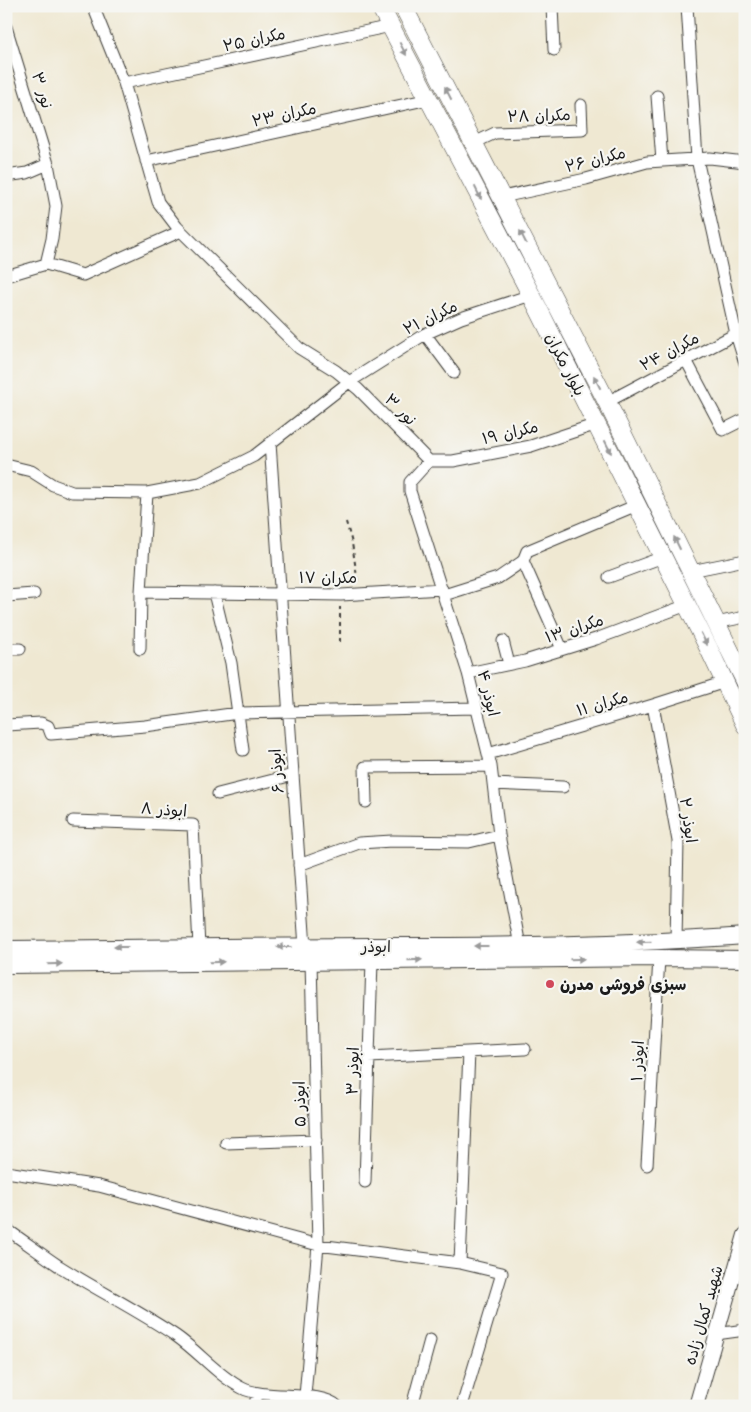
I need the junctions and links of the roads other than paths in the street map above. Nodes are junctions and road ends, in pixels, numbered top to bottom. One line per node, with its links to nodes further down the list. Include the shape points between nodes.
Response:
1 (93, 6): 9 (street, نور ۳)
2 (380, 6): 6 (main road, بلوار مکران)
3 (552, 6): 8 (street)
4 (687, 6): 14 (street)
5 (409, 8): 13 (main road, one-way to 5)
6 (391, 26): 9 (street, مکران ۲۵); 11 (main road, بلوار مکران, one-way to 11)
7 (6, 27): 18 (street, نور ۳)
8 (554, 50)
9 (124, 83): 15 (street, نور ۳)
10 (657, 96): 16 (street)
11 (430, 99): 15 (street, مکران ۲۳); 24 (main road, بلوار مکران, one-way to 24)
12 (581, 105): 13 (street, مکران ۲۸, via 582,130 495,133)
13 (474, 144): 20 (main road)
14 (697, 159): 16 (street, مکران ۲۶); 17 (street, مکران ۲۶); 25 (street)
15 (146, 161): 21 (street, نور ۳, via 158,202)
16 (662, 161): 20 (street, مکران ۲۶)
17 (745, 162)
18 (48, 164): 19 (street, via 27,173); 22 (street, نور ۳, via 56,206)
19 (6, 176)
20 (502, 197): 31 (main road, one-way to 20)
21 (181, 231): 22 (street, via 83,275); 30 (street, نور ۳, via 299,348)
22 (46, 264): 23 (street)
23 (6, 276)
24 (531, 295): 26 (street, مکران ۲۱, via 461,318); 33 (main road, بلوار مکران)
25 (741, 332): 27 (street, مکران ۲۴); 28 (street)
26 (425, 334): 29 (street); 30 (street, مکران ۲۱)
27 (686, 360): 31 (street, مکران ۲۴); 32 (street, via 723,430)
28 (745, 363)
29 (454, 373)
30 (349, 382): 34 (street, مکران ۲۱); 35 (street, نور ۳)
31 (607, 402): 42 (main road, one-way to 31)
32 (745, 419)
33 (596, 424): 35 (street, مکران ۱۹, via 531,446 453,461); 38 (main road, بلوار مکران, one-way to 38)
34 (270, 443): 37 (street, مکران ۲۱, via 254,456 200,484); 47 (street, ابوذر ۶)
35 (429, 460): 45 (street, ابوذر ۴, via 410,482 410,491)
36 (6, 465): 37 (street, مکران ۲۱, via 31,471 72,492)
37 (147, 493): 44 (street)
38 (637, 504): 39 (main road, بلوار مکران); 41 (street, مکران ۱۷, via 527,551)
39 (663, 557): 43 (street); 50 (main road, بلوار مکران)
40 (745, 560): 42 (street)
41 (523, 561): 45 (street, مکران ۱۷, via 498,578); 57 (street)
42 (691, 572): 52 (main road)
43 (609, 577)
44 (141, 592): 46 (street, مکران ۱۷); 56 (street)
45 (443, 592): 47 (street, مکران ۱۷); 59 (street, ابوذر ۴)
46 (214, 593): 47 (street, مکران ۱۷); 65 (street, via 232,663)
47 (280, 593): 64 (street, ابوذر ۶)
48 (34, 594): 49 (street)
49 (6, 596)
50 (687, 605): 57 (street, مکران ۱۳); 61 (main road, بلوار مکران, one-way to 61)
51 (745, 617): 52 (street)
52 (716, 623): 60 (main road)
53 (504, 641): 58 (street)
54 (6, 649): 55 (street)
55 (20, 649)
56 (140, 649)
57 (562, 649): 58 (street, مکران ۱۳)
58 (509, 664): 59 (street, مکران ۱۳)
59 (468, 674): 63 (street, ابوذر ۴)
60 (745, 681)
61 (725, 682): 62 (street, مکران ۱۱); 67 (main road, بلوار مکران)
62 (653, 705): 69 (street, مکران ۱۱); 80 (street, ابوذر ۲, via 678,841)
63 (476, 708): 64 (street); 69 (street, ابوذر ۴)
64 (289, 712): 65 (street); 71 (street, ابوذر ۶)
65 (238, 713): 66 (street, via 52,734 48,726 41,723); 68 (street)
66 (6, 725)
67 (745, 726)
68 (243, 750)
69 (488, 754): 70 (street, ابوذر ۴)
70 (491, 766): 72 (street, ابوذر ۴); 75 (street, via 365,767)
71 (293, 775): 74 (street); 78 (street, ابوذر ۶)
72 (493, 784): 73 (street); 77 (street, ابوذر ۴)
73 (563, 787)
74 (218, 794)
75 (366, 802)
76 (73, 821): 82 (street, ابوذر ۸, via 193,825)
77 (499, 835): 78 (street, via 469,842 359,843); 81 (street, ابوذر ۴)
78 (299, 865): 85 (street, ابوذر ۶)
79 (745, 936): 80 (main road, ابوذر)
80 (676, 941): 84 (main road, ابوذر, one-way to 84)
81 (520, 946): 84 (main road, ابوذر); 85 (main road, ابوذر, one-way to 85)
82 (199, 947): 83 (main road, ابوذر, one-way to 83); 85 (main road, ابوذر, one-way to 82)
83 (6, 949)
84 (609, 951): 86 (main road, ابوذر); 88 (main road, ابوذر, one-way to 84)
85 (308, 954): 88 (main road, ابوذر); 89 (main road, ابوذر, one-way to 85); 93 (street, ابوذر ۵)
86 (659, 958): 87 (main road, ابوذر); 95 (street, ابوذر ۱)
87 (745, 959)
88 (372, 961): 92 (street, ابوذر ۳)
89 (6, 965)
90 (525, 1049): 91 (street)
91 (469, 1052): 92 (street); 101 (street)
92 (369, 1057): 97 (street, ابوذر ۳)
93 (316, 1140): 94 (street); 100 (street, ابوذر ۵)
94 (226, 1143)
95 (647, 1165)
96 (6, 1172): 100 (street, via 99,1186)
97 (365, 1182)
98 (6, 1229): 105 (street, via 58,1265 177,1337 242,1389)
99 (745, 1235): 103 (street, شهید کمال زاده)
100 (318, 1245): 101 (street); 106 (street, ابوذر ۵)
101 (460, 1263): 110 (street, via 502,1273)
102 (745, 1330): 103 (street)
103 (716, 1334): 111 (street, شهید کمال زاده)
104 (430, 1340): 109 (street)
105 (257, 1393): 106 (street); 107 (street)
106 (305, 1396): 108 (street, via 333,1401)
107 (255, 1406)
108 (337, 1406)
109 (412, 1406)
110 (462, 1406)
111 (696, 1406)

